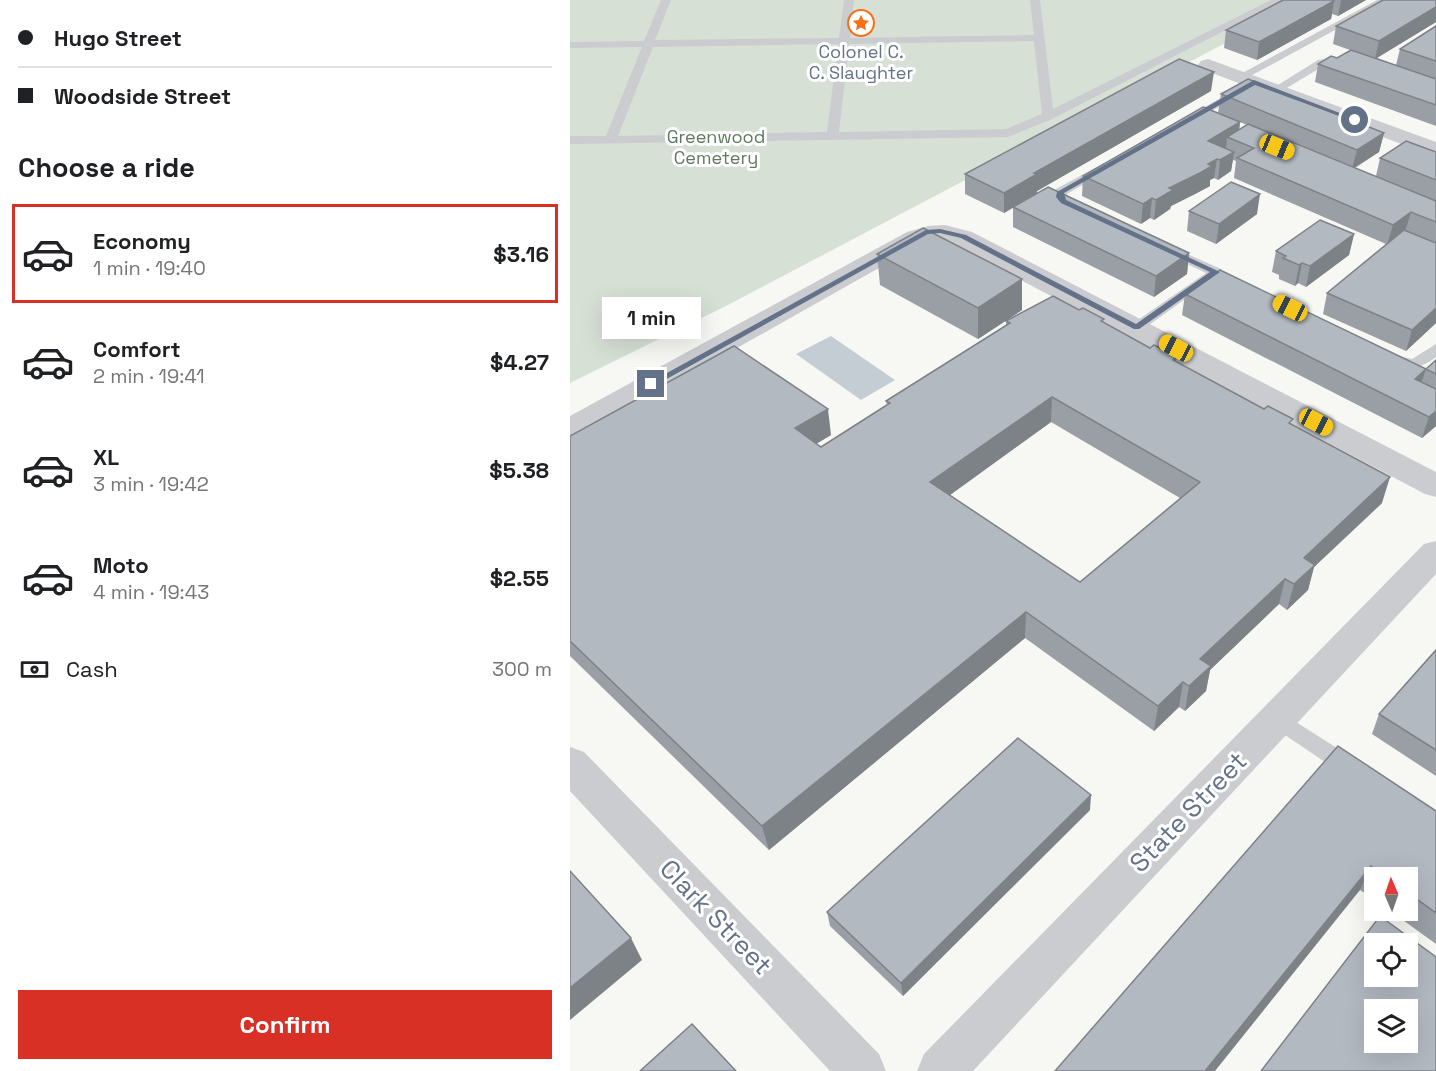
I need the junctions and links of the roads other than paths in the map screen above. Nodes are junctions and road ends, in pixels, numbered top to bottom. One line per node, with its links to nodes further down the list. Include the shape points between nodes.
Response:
1 (666, 0): 8 (lane)
2 (849, 0): 7 (lane)
3 (1035, 0): 6 (lane)
4 (1279, 0): 14 (lane)
5 (1385, 0): 12 (lane)
6 (1040, 38): 7 (lane); 14 (lane)
7 (843, 42): 8 (lane); 16 (lane)
8 (649, 44): 9 (lane); 17 (lane)
9 (570, 45)
10 (1354, 62): 13 (lane, via 1322,62)
11 (1208, 65): 12 (street)
12 (1247, 80): 13 (street); 15 (lane, via 1204,116)
13 (1276, 90): 19 (street)
14 (1048, 116): 16 (lane, via 1008,133)
15 (1179, 125)
16 (833, 135): 17 (lane)
17 (611, 139): 18 (lane)
18 (570, 140)
19 (1436, 150)
20 (1120, 159): 21 (lane, via 1061,192 1064,201)
21 (1085, 211)
22 (1158, 245): 23 (lane, via 1221,274)
23 (1137, 327): 26 (street, via 963,237 926,232); 27 (street)
24 (1436, 349): 25 (lane, via 1418,364 1408,366)
25 (1380, 353)
26 (570, 429)
27 (1436, 486)
28 (1436, 553): 29 (street, State Street)
29 (1277, 719): 31 (lane); 33 (street, State Street)
30 (570, 764): 32 (street, Clark Street)
31 (1370, 781)
32 (861, 1071)
33 (941, 1071)

